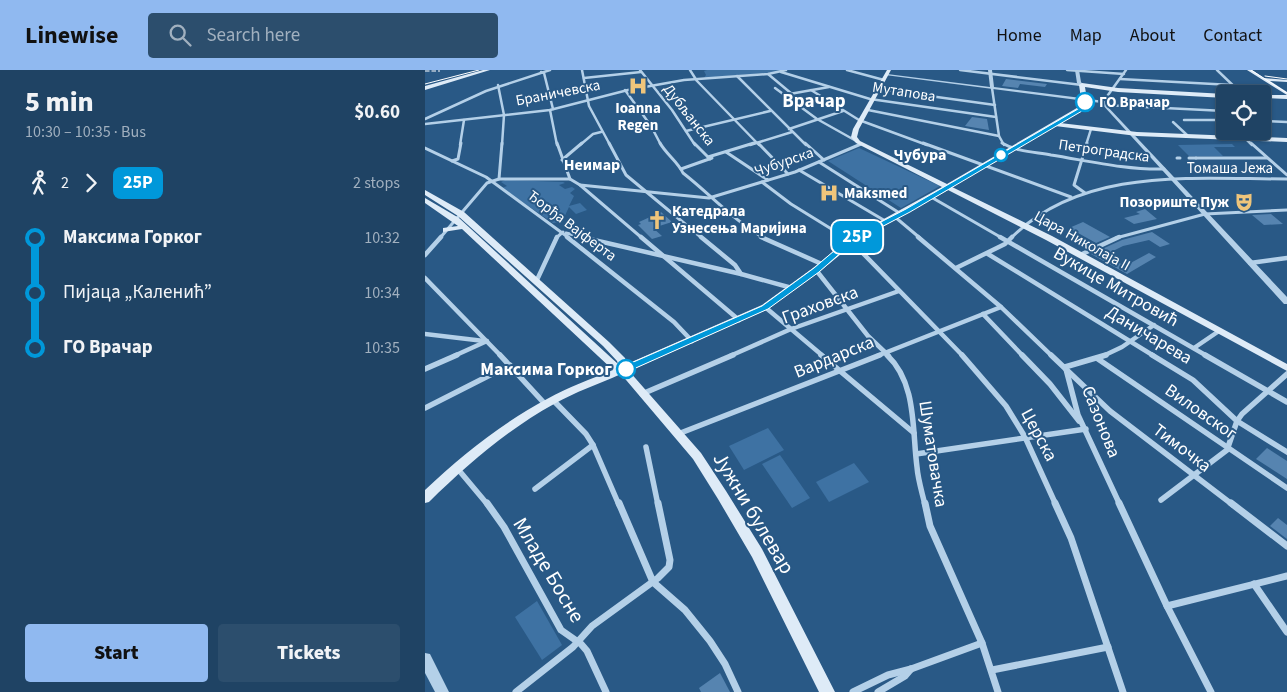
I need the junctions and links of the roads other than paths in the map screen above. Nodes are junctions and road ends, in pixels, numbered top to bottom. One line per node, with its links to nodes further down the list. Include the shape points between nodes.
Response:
1 (488, 70): 15 (main road)
2 (550, 70): 16 (street)
3 (582, 70): 23 (street)
4 (690, 70): 24 (street)
5 (786, 70): 17 (street)
6 (847, 70): 19 (street)
7 (959, 70): 18 (street)
8 (1067, 70): 9 (street)
9 (1079, 70): 21 (street); 30 (street, via 1079,83)
10 (1126, 70): 21 (street)
11 (1217, 70): 31 (street)
12 (1249, 70): 25 (main road)
13 (1256, 70): 26 (main road)
14 (640, 71): 23 (street); 32 (street, Дубљанска)
15 (481, 72): 34 (main road)
16 (541, 72): 29 (street); 52 (street, via 544,73)
17 (781, 72): 20 (street, Браничевска); 33 (street, Мутапова)
18 (990, 72): 30 (street); 36 (street)
19 (887, 73): 36 (street); 37 (main road)
20 (767, 74): 22 (street, Браничевска); 42 (street)
21 (1124, 74): 27 (street)
22 (737, 76): 24 (street, Браничевска); 56 (street)
23 (584, 78): 48 (street)
24 (695, 78): 32 (street, Браничевска); 62 (street)
25 (1263, 79): 26 (main road); 45 (main road)
26 (1271, 79): 28 (main road); 41 (main road)
27 (1120, 80): 31 (street); 38 (street)
28 (1287, 81)
29 (498, 85): 59 (street); 61 (street)
30 (1082, 85): 38 (main road); 49 (main road)
31 (1232, 85)
32 (651, 86): 39 (street, Браничевска); 75 (street, Дубљанска)
33 (829, 86): 40 (street); 47 (street, Мутапова)
34 (425, 87)
35 (775, 88): 43 (street)
36 (992, 88): 49 (street); 51 (street)
37 (879, 89): 47 (main road); 51 (street)
38 (1113, 89): 44 (main road); 50 (street)
39 (625, 90): 48 (street, Браничевска); 102 (street, Шуматовачка, via 665,152)
40 (811, 90): 42 (street); 57 (street)
41 (1287, 90)
42 (792, 94): 43 (street)
43 (784, 95): 63 (street)
44 (1216, 95)
45 (1287, 96): 46 (main road)
46 (1271, 97)
47 (873, 99): 53 (main road); 60 (street, Мутапова)
48 (587, 101): 52 (street, Браничевска); 77 (street)
49 (1085, 102): 50 (street); 73 (main road)
50 (1104, 103): 54 (street); 78 (street)
51 (995, 105): 60 (street)
52 (551, 110): 59 (street, Браничевска); 96 (street)
53 (867, 110): 68 (main road); 81 (street)
54 (1211, 110): 55 (street); 58 (street)
55 (1216, 110)
56 (770, 111): 62 (street); 76 (street)
57 (843, 111): 63 (street); 68 (street)
58 (1216, 114)
59 (504, 115): 64 (street, Браничевска); 109 (street)
60 (996, 117): 81 (street)
61 (426, 118): 72 (street)
62 (733, 119): 75 (street); 87 (street)
63 (817, 119): 76 (street); 83 (street)
64 (464, 120): 72 (street, Браничевска); 99 (street, via 459,155)
65 (1184, 120): 66 (street)
66 (1216, 120)
67 (1271, 121): 70 (street)
68 (861, 122): 79 (main road); 88 (main road); 101 (street)
69 (1173, 122): 80 (street)
70 (1287, 122)
71 (425, 124): 72 (street, Браничевска)
72 (431, 124)
73 (1055, 124): 74 (main road); 90 (main road)
74 (1091, 129): 78 (main road); 98 (street)
75 (686, 131): 92 (street, Дубљанска)
76 (790, 131): 87 (street); 97 (street)
77 (601, 132): 96 (street, via 593,134); 118 (street, via 626,175)
78 (1131, 134): 80 (main road); 104 (street)
79 (854, 135): 83 (main road); 88 (main road)
80 (1187, 135): 82 (main road)
81 (999, 136): 90 (street, via 1002,144)
82 (1216, 136)
83 (846, 137): 88 (street)
84 (1271, 139): 86 (main road)
85 (1247, 140): 95 (street)
86 (1287, 140)
87 (756, 143): 91 (street); 107 (street)
88 (860, 143): 97 (street, Чубурска); 116 (main road, Цара Николаја II)
89 (425, 148): 99 (street, Ђорђа Вајферта)
90 (1013, 148): 98 (street, Петроградска); 101 (main road)
91 (727, 153): 92 (street); 112 (street)
92 (709, 158): 102 (street)
93 (1189, 158): 94 (street)
94 (1196, 158): 95 (street)
95 (1267, 158): 105 (street)
96 (562, 160): 110 (street)
97 (824, 160): 100 (street, Чубурска)
98 (1080, 160): 104 (street, Петроградска); 119 (street, via 1074,185)
99 (452, 162): 113 (street, Ђорђа Вајферта)
100 (819, 162): 103 (street, Чубурска); 126 (street)
101 (984, 166): 116 (main road); 122 (street)
102 (681, 169): 120 (street, Шуматовачка)
103 (799, 170): 107 (street, Чубурска); 128 (street)
104 (1164, 170): 111 (street)
105 (1281, 170): 106 (street); 108 (street)
106 (1287, 170)
107 (788, 174): 112 (street, Чубурска)
108 (1287, 177): 111 (street, Томаша Јежа)
109 (499, 179): 110 (street); 113 (street)
110 (569, 179): 115 (street)
111 (1173, 179): 119 (street, Томаша Јежа, via 1151,179); 125 (street)
112 (768, 180): 114 (street, Чубурска)
113 (492, 182): 127 (street, via 484,185); 132 (street, Ђорђа Вајферта)
114 (762, 182): 120 (street, Чубурска); 133 (street, Церска)
115 (580, 185): 118 (street, Чубурска); 138 (street)
116 (949, 186): 121 (main road); 129 (main road, Цара Николаја II)
117 (425, 192): 127 (main road, Јужни булевар)
118 (645, 192): 120 (street, Чубурска); 143 (street, via 735,265)
119 (1085, 194): 122 (street, Томаша Јежа)
120 (713, 197): 141 (street, Шуматовачка, via 729,213 767,240)
121 (931, 197): 126 (main road); 134 (street, Вукице Митровић)
122 (1071, 197): 129 (street)
123 (425, 200): 127 (main road, Јужни булевар)
124 (1287, 210): 125 (street)
125 (1205, 214): 137 (street, via 1122,235); 140 (street)
126 (898, 216): 128 (main road); 142 (street)
127 (458, 217): 130 (main road, Јужни булевар); 131 (street); 145 (main road, Јужни булевар)
128 (887, 222): 133 (main road)
129 (1024, 225): 134 (street); 137 (main road, Цара Николаја II)
130 (463, 227): 131 (main road); 170 (main road, Јужни булевар, via 613,366)
131 (446, 230): 136 (street)
132 (563, 232): 138 (street); 145 (street, via 557,236); 160 (street, Ђорђа Вајферта)
133 (851, 241): 141 (main road); 147 (street, Церска)
134 (1008, 242): 135 (street); 154 (street, Вукице Митровић)
135 (988, 254): 142 (street); 161 (street, Даничарева)
136 (425, 255)
137 (1079, 255): 157 (main road, Цара Николаја II)
138 (662, 256): 143 (street); 153 (street)
139 (1287, 258): 140 (street)
140 (1250, 263): 148 (street)
141 (820, 267): 146 (main road); 151 (street, Шуматовачка)
142 (956, 268): 150 (street)
143 (741, 274): 146 (street)
144 (425, 278): 159 (street)
145 (536, 282): 170 (main road, Јужни булевар, via 621,358)
146 (793, 288): 149 (main road)
147 (899, 291): 151 (street, Граховска); 156 (street, Церска)
148 (1287, 302)
149 (765, 307): 153 (main road); 155 (street)
150 (1001, 307): 152 (street, Вардарска); 166 (street)
151 (848, 309): 155 (street, Граховска); 163 (street, Шуматовачка)
152 (983, 314): 156 (street, Вардарска); 178 (street, via 1050,384)
153 (739, 320): 160 (main road)
154 (1155, 325): 161 (street); 162 (street, Вукице Митровић)
155 (791, 329): 168 (street); 173 (street, Граховска)
156 (940, 332): 163 (street, Вардарска); 181 (street, Церска, via 995,391)
157 (1219, 332): 162 (street); 167 (main road, Цара Николаја II)
158 (425, 334): 159 (street)
159 (487, 341): 165 (street); 169 (street)
160 (692, 341): 170 (main road)
161 (1131, 343): 164 (street); 177 (street, Даничарева, via 1193,380)
162 (1194, 348): 172 (street, Вукице Митровић)
163 (884, 352): 168 (street, Вардарска); 179 (street, Шуматовачка, via 904,376)
164 (1098, 359): 166 (street); 184 (street, Виловског)
165 (510, 365): 174 (street); 176 (street)
166 (1065, 367): 178 (street, Сазонова, via 1072,397); 188 (street, Тимочка, via 1109,411)
167 (1287, 368)
168 (839, 369): 179 (street); 180 (street, Вардарска)
169 (425, 370)
170 (623, 370): 173 (main road, Јужни булевар); 174 (main road)
171 (1287, 374): 172 (street)
172 (1267, 390): 175 (street, Вукице Митровић); 177 (street)
173 (642, 394): 180 (main road, Јужни булевар)
174 (549, 402): 182 (street, via 586,434); 187 (main road, via 514,423)
175 (1287, 402)
176 (425, 408)
177 (1237, 421): 184 (street); 185 (street, Даничарева)
178 (1086, 429): 181 (street); 197 (street, Сазонова)
179 (914, 433): 186 (street, Шуматовачка)
180 (678, 434): 209 (main road, Јужни булевар, via 705,468 753,546)
181 (1025, 437): 186 (street); 201 (street, Церска, via 1071,538)
182 (593, 445): 190 (street); 195 (street)
183 (646, 447): 195 (street, via 671,560 669,567)
184 (1228, 449): 188 (street); 189 (street, Виловског)
185 (1287, 452)
186 (916, 454): 200 (street, Шуматовачка, via 931,530)
187 (457, 468): 191 (main road); 199 (street, Младе Босне, via 504,527 564,635)
188 (1193, 475): 192 (street); 193 (street, Тимочка)
189 (1287, 488)
190 (535, 489)
191 (425, 498)
192 (1161, 500)
193 (1287, 546)
194 (1287, 576): 196 (street)
195 (653, 582): 199 (street, via 592,626); 208 (street, via 685,610 710,641)
196 (1255, 584): 197 (street); 198 (street)
197 (1167, 606): 214 (street, Сазонова)
198 (1287, 632)
199 (578, 642): 206 (street); 207 (street, Младе Босне, via 587,651)
200 (982, 644): 203 (street); 204 (street, Шуматовачка)
201 (1108, 647): 204 (street); 213 (street, Церска)
202 (425, 659): 205 (street)
203 (911, 668): 210 (street, via 888,674); 211 (street, via 905,676)
204 (992, 670): 212 (street, Шуматовачка)
205 (442, 692)
206 (516, 692)
207 (606, 692)
208 (738, 692)
209 (827, 692)
210 (853, 692)
211 (878, 692)
212 (998, 692)
213 (1123, 692)
214 (1211, 692)

